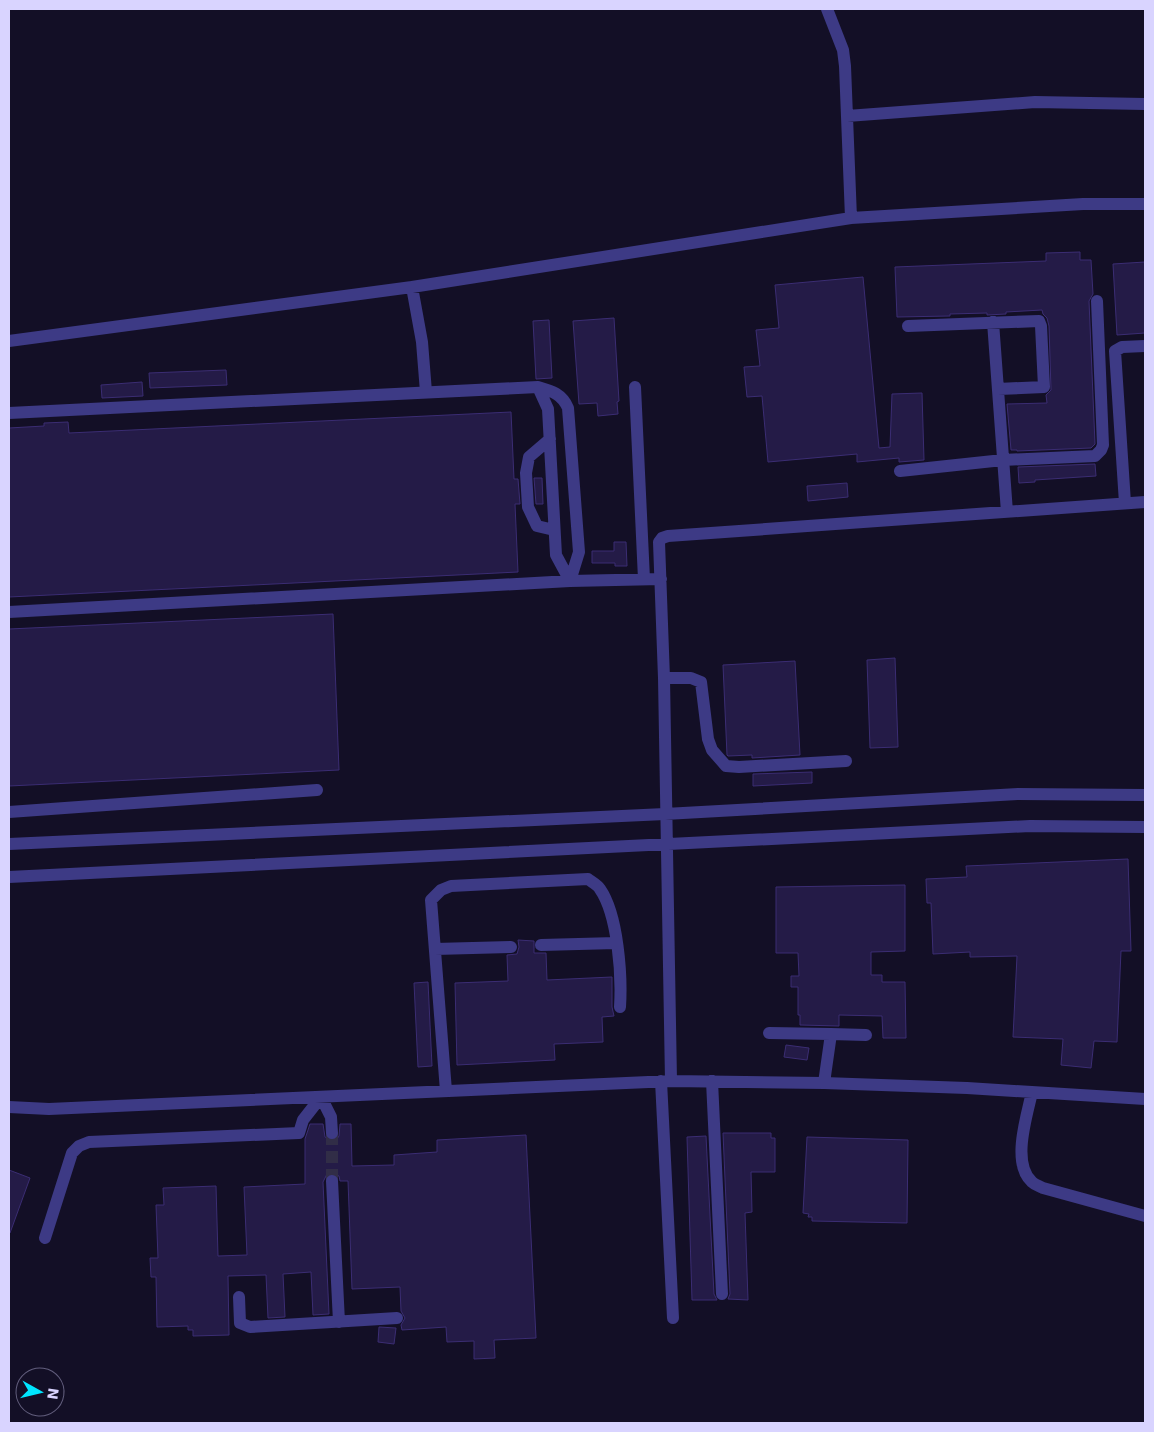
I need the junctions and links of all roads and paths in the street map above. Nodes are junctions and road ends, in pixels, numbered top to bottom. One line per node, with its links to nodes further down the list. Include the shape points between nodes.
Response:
1 (827, 9): 3 (street, via 843,50)
2 (1145, 104): 3 (street, via 1035,102)
3 (847, 116): 5 (street)
4 (1145, 204): 5 (street, via 1083,204)
5 (851, 218): 6 (street)
6 (413, 292): 10 (street); 15 (street)
7 (1097, 301): 19 (street, via 1102,450 1095,456)
8 (993, 322): 9 (street); 14 (street); 14 (street, via 1039,321 1041,326 1044,387)
9 (908, 326)
10 (9, 341)
11 (1145, 346): 22 (street, via 1122,347 1115,351)
12 (538, 387): 15 (street); 17 (street, via 548,409); 18 (street, via 564,398 568,408)
13 (635, 387): 27 (street)
14 (998, 389): 19 (street)
15 (426, 392): 16 (street)
16 (9, 413)
17 (550, 444): 18 (street); 25 (street); 25 (street, via 529,457 526,473 528,507 537,526)
18 (571, 446): 24 (street)
19 (1003, 460): 20 (street); 23 (street)
20 (900, 471)
21 (1145, 502): 22 (street)
22 (1125, 503): 23 (street)
23 (1007, 512): 26 (street, via 668,536 659,542)
24 (577, 523): 25 (street); 28 (street, via 580,552)
25 (554, 528): 28 (street, via 556,555)
26 (661, 578): 27 (street); 30 (street)
27 (644, 579): 28 (street)
28 (570, 581): 29 (street)
29 (9, 612)
30 (664, 678): 31 (street, via 691,678 701,682 708,739 712,750 726,766); 35 (street)
31 (846, 761)
32 (317, 790): 34 (street)
33 (1145, 795): 35 (street, via 1018,794)
34 (9, 812)
35 (665, 814): 37 (street); 38 (street)
36 (1145, 827): 38 (street, via 1030,826)
37 (9, 844)
38 (667, 844): 39 (street); 48 (street)
39 (9, 877)
40 (616, 944): 41 (street); 43 (street, via 609,906 600,887 588,879 451,886 441,890 431,900); 44 (street)
41 (541, 946)
42 (511, 947): 43 (street)
43 (435, 949): 51 (street)
44 (620, 1007)
45 (769, 1033): 46 (street)
46 (832, 1034): 47 (street); 50 (street)
47 (866, 1035)
48 (666, 1081): 49 (street); 51 (street); 63 (street)
49 (712, 1081): 50 (street); 60 (street)
50 (824, 1083): 52 (street)
51 (446, 1091): 53 (street)
52 (1032, 1092): 54 (street); 58 (street, via 1021,1158 1032,1182 1043,1188)
53 (321, 1097): 55 (street, via 49,1109); 56 (street, via 331,1117); 59 (street, via 302,1120 299,1133 89,1142 79,1146 72,1153)
54 (1145, 1098)
55 (9, 1107)
56 (332, 1132)
57 (332, 1181): 64 (street)
58 (1145, 1216)
59 (44, 1238)
60 (722, 1294)
61 (239, 1297): 64 (street, via 240,1323 245,1326)
62 (397, 1318): 64 (street)
63 (673, 1318)
64 (339, 1322)

